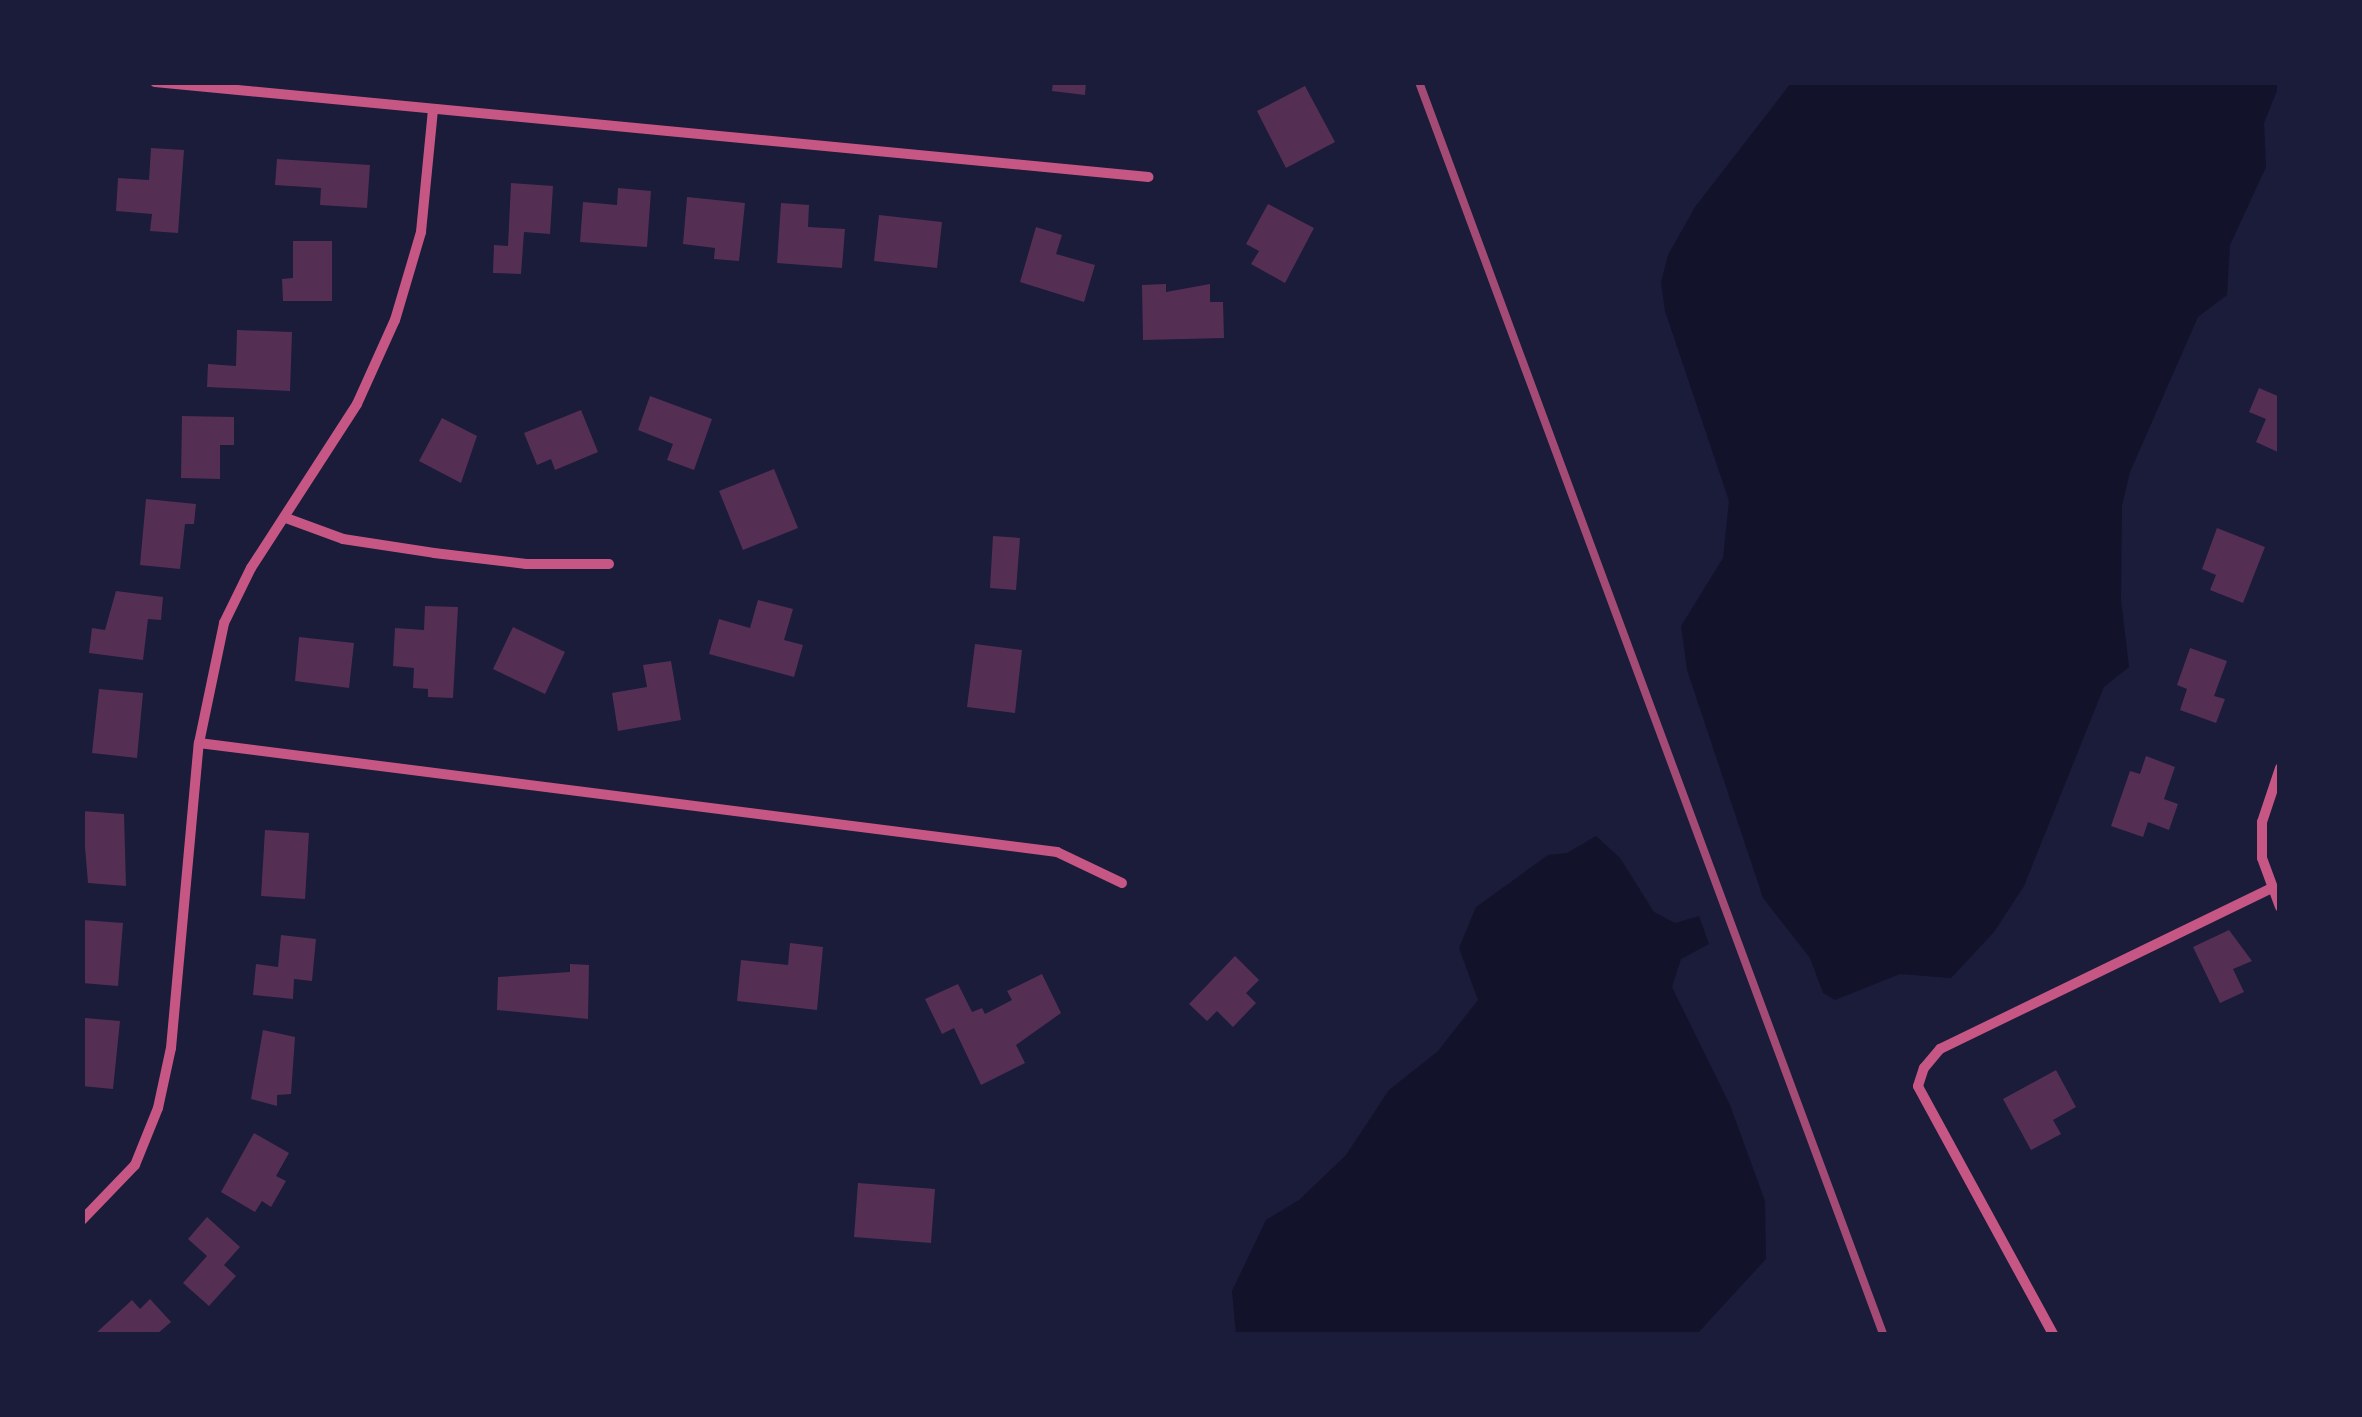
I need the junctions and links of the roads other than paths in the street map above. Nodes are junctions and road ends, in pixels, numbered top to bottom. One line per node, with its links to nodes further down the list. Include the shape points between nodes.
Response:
1 (155, 82): 2 (street)
2 (434, 110): 3 (street); 4 (street, via 420,232 395,320 356,404)
3 (1148, 177)
4 (286, 518): 5 (street, via 343,539 434,552 526,564); 6 (street, via 224,623)
5 (609, 564)
6 (198, 744): 8 (street, via 1057,852); 11 (street, via 171,1048 158,1108 135,1165)
7 (2280, 768): 9 (street, via 2262,822)
8 (1122, 883)
9 (2270, 889): 10 (street); 12 (street, via 1940,1049 1918,1086)
10 (2280, 907)
11 (82, 1220)
12 (2053, 1334)

